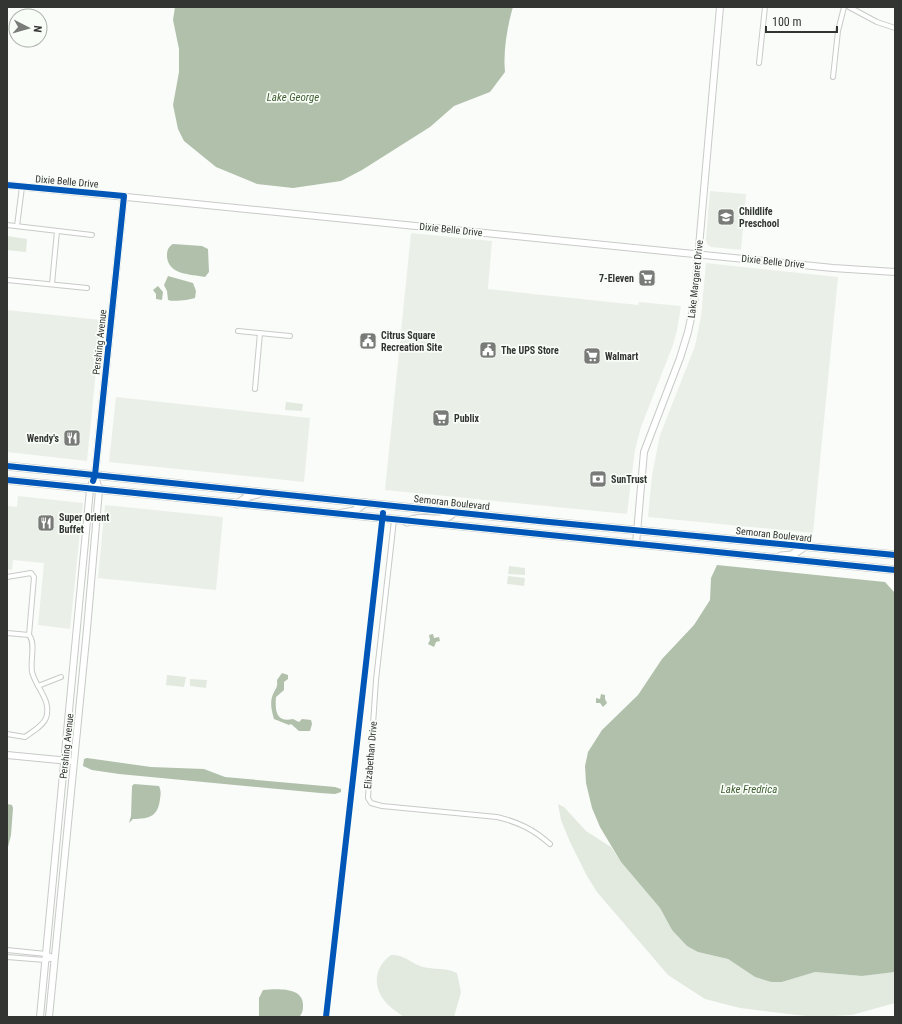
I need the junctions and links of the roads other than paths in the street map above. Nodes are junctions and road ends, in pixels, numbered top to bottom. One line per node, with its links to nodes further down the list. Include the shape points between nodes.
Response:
1 (720, 7): 15 (street, Lake Margaret Drive)
2 (765, 7): 6 (street)
3 (844, 7): 7 (street, via 838,31)
4 (849, 7): 5 (street, via 877,22)
5 (895, 28)
6 (758, 63)
7 (833, 77)
8 (7, 185): 9 (street, Dixie Belle Drive)
9 (22, 186): 10 (street, Dixie Belle Drive); 12 (street)
10 (124, 196): 15 (street, Dixie Belle Drive); 25 (street, Pershing Avenue)
11 (7, 225): 12 (street)
12 (17, 226): 13 (street)
13 (57, 231): 14 (street); 18 (street)
14 (92, 234)
15 (698, 253): 16 (street, Dixie Belle Drive); 36 (street, Lake Margaret Drive, via 690,328 644,452)
16 (895, 272)
17 (7, 280): 18 (street)
18 (52, 284): 19 (street)
19 (87, 288)
20 (238, 330): 21 (street)
21 (260, 333): 22 (street); 23 (street)
22 (290, 336)
23 (255, 389)
24 (7, 466): 25 (main road, Semoran Boulevard)
25 (96, 475): 27 (street, Pershing Avenue); 28 (street, Pershing Avenue); 29 (main road, Semoran Boulevard)
26 (7, 480): 27 (main road)
27 (90, 489): 28 (main road); 48 (street, Pershing Avenue)
28 (99, 490): 31 (main road); 49 (street, Pershing Avenue)
29 (266, 493): 30 (main road, Semoran Boulevard); 31 (main road, via 249,496)
30 (365, 503): 32 (main road, Semoran Boulevard); 33 (main road, via 354,511)
31 (237, 504): 33 (main road)
32 (454, 512): 35 (main road, via 449,518 442,520 415,517); 36 (main road, Semoran Boulevard)
33 (336, 515): 34 (main road)
34 (394, 520): 35 (main road); 53 (street, Elizabethan Drive, via 376,680 368,798 371,803 382,806 515,822 539,834)
35 (407, 522): 37 (main road)
36 (637, 530): 37 (street, Lake Margaret Drive); 38 (main road, Semoran Boulevard)
37 (636, 544): 40 (main road)
38 (804, 547): 39 (main road, Semoran Boulevard); 40 (main road, via 792,555)
39 (895, 556)
40 (764, 558): 41 (main road)
41 (895, 570)
42 (7, 578): 44 (street, via 31,573 34,578)
43 (7, 633): 44 (street)
44 (29, 635): 46 (street, via 32,641 32,671)
45 (61, 676): 46 (street)
46 (38, 686): 47 (street, via 46,700 46,718 43,723 25,737)
47 (7, 734)
48 (66, 749): 49 (street); 51 (street, Pershing Avenue)
49 (75, 751): 52 (street, Pershing Avenue)
50 (7, 755): 51 (street)
51 (65, 761): 52 (street); 56 (street, Pershing Avenue)
52 (74, 762): 57 (street, Pershing Avenue)
53 (550, 844)
54 (7, 950): 56 (street)
55 (7, 957): 56 (street)
56 (46, 957): 57 (street); 58 (street, Pershing Avenue)
57 (55, 958): 59 (street, Pershing Avenue)
58 (40, 1017)
59 (49, 1017)

